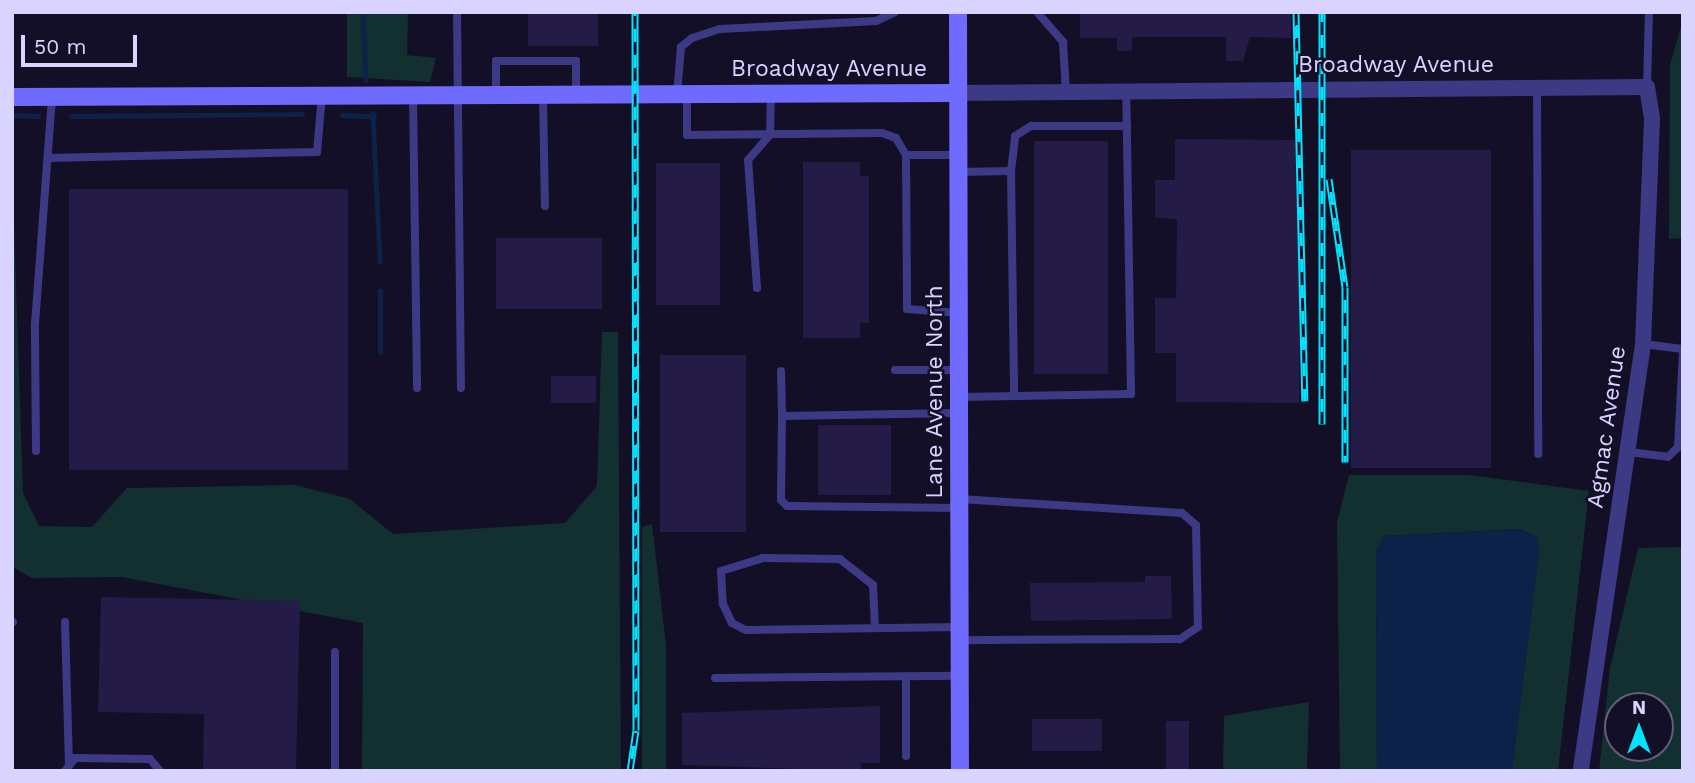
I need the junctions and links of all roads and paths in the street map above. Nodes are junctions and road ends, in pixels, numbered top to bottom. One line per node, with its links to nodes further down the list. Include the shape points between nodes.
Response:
1 (457, 12): 15 (lane)
2 (895, 12): 12 (lane, via 876,21 720,29 692,38 681,47)
3 (958, 12): 10 (street, Lane Avenue North)
4 (1037, 12): 9 (lane, via 1063,42)
5 (1649, 12): 6 (lane)
6 (1647, 87): 7 (street, Broadway Avenue); 30 (street, Agmac Avenue, via 1652,145)
7 (1537, 88): 8 (street, Broadway Avenue); 42 (lane)
8 (1126, 91): 9 (street, Broadway Avenue); 21 (lane)
9 (1066, 92): 10 (street, Broadway Avenue)
10 (958, 93): 13 (street, Broadway Avenue); 25 (street, Lane Avenue North)
11 (576, 94): 12 (street, Broadway Avenue); 16 (lane, via 576,61 496,61); 17 (street, Broadway Avenue)
12 (682, 94): 13 (street, Broadway Avenue); 22 (lane, via 687,135)
13 (771, 94): 22 (lane)
14 (413, 95): 15 (street, Broadway Avenue); 18 (street, Broadway Avenue); 35 (lane)
15 (457, 95): 16 (street, Broadway Avenue); 36 (lane)
16 (496, 95): 17 (street, Broadway Avenue)
17 (543, 95): 27 (lane)
18 (322, 96): 20 (street, Broadway Avenue); 24 (lane, via 317,152)
19 (12, 97): 20 (street, Broadway Avenue)
20 (52, 97): 24 (lane)
21 (1127, 126): 26 (lane, via 1031,126 1015,136); 37 (lane, via 1131,394)
22 (770, 135): 23 (lane, via 882,133 896,138); 28 (lane, via 748,160)
23 (906, 155): 25 (lane); 29 (lane, via 907,309)
24 (48, 158): 40 (lane, via 35,324)
25 (958, 163): 26 (lane); 29 (street, Lane Avenue North)
26 (1011, 171): 37 (lane)
27 (545, 206)
28 (757, 288)
29 (959, 313): 33 (street, Lane Avenue North)
30 (1643, 344): 31 (lane); 41 (street, Agmac Avenue)
31 (1683, 351): 41 (lane, via 1678,447 1668,457)
32 (895, 370): 33 (lane)
33 (959, 370): 38 (street, Lane Avenue North)
34 (781, 371): 39 (lane)
35 (417, 388)
36 (461, 388)
37 (1014, 396): 38 (lane)
38 (959, 405): 39 (lane); 43 (street, Lane Avenue North)
39 (782, 416): 43 (lane, via 781,500 787,506)
40 (36, 451)
41 (1629, 452): 56 (street, Agmac Avenue)
42 (1538, 454)
43 (960, 503): 46 (street, Lane Avenue North); 46 (lane, via 1182,513 1196,525 1198,627 1180,639)
44 (65, 622): 52 (lane)
45 (875, 628): 45 (lane, via 746,630 732,624 723,604 722,571 763,558 840,559 873,586); 46 (lane)
46 (960, 633): 49 (street, Lane Avenue North)
47 (335, 652): 54 (lane)
48 (906, 676): 49 (lane); 50 (lane); 51 (lane)
49 (960, 676): 55 (street, Lane Avenue North)
50 (715, 678)
51 (906, 756)
52 (67, 768): 53 (lane, via 75,758 150,759)
53 (160, 771)
54 (335, 771)
55 (960, 771)
56 (1581, 771)

